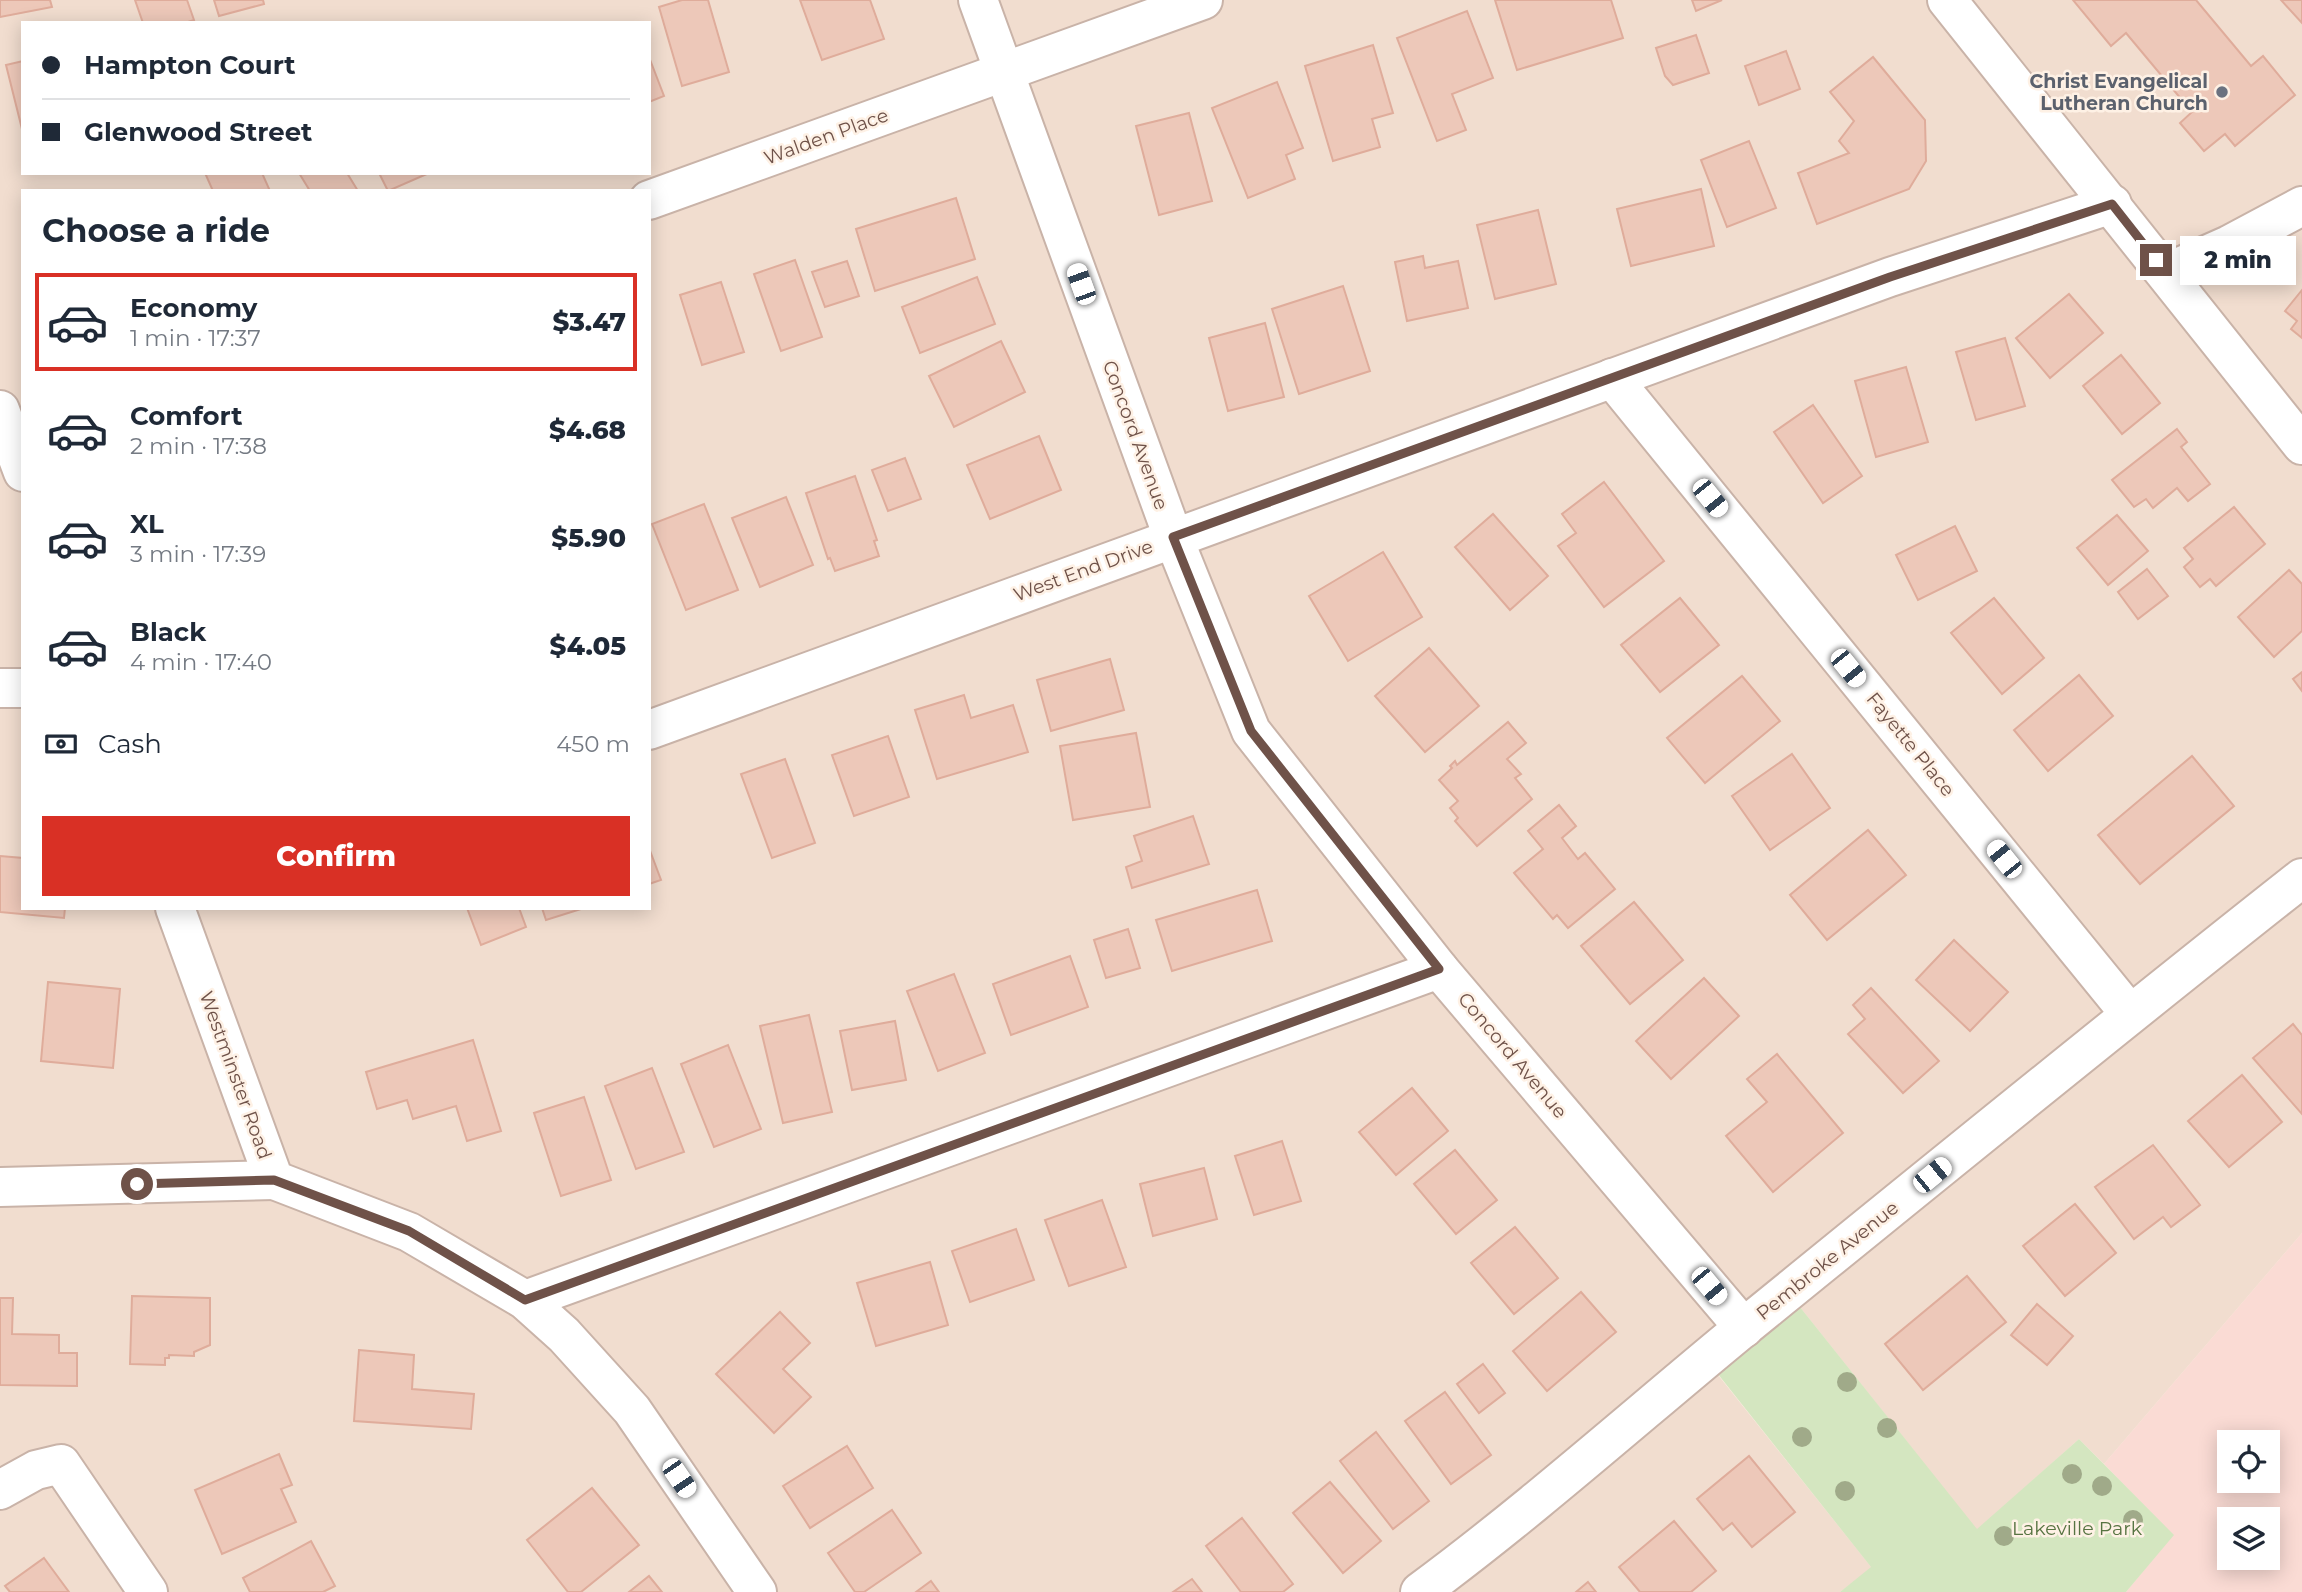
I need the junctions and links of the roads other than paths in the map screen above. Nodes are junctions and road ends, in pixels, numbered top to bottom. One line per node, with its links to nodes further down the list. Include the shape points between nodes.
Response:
1 (978, 0): 4 (street, Concord Avenue)
2 (1203, 0): 4 (street, Walden Place)
3 (1947, 0): 6 (street)
4 (1003, 71): 5 (street, Walden Place); 13 (street, Concord Avenue)
5 (651, 199)
6 (2112, 204): 8 (street); 9 (street, West End Drive, via 1890,277)
7 (2302, 205): 8 (street)
8 (2166, 273): 11 (street)
9 (1612, 378): 13 (street, West End Drive); 20 (street, Fayette Place)
10 (0, 410): 12 (street)
11 (2302, 444)
12 (21, 467)
13 (1173, 537): 16 (street, West End Drive); 19 (street, Concord Avenue, via 1251,731)
14 (0, 688): 15 (street)
15 (21, 688)
16 (651, 729)
17 (2302, 878): 20 (street, Pembroke Avenue)
18 (176, 910): 21 (street, Westminster Road)
19 (1439, 969): 23 (street); 24 (street, Concord Avenue)
20 (2130, 1014): 24 (street, Pembroke Avenue)
21 (274, 1180): 22 (street); 23 (street, Westminster Road, via 409,1231)
22 (0, 1187)
23 (525, 1300): 27 (street, Westminster Road, via 564,1335 632,1410)
24 (1744, 1328): 28 (street, Pembroke Avenue)
25 (0, 1490): 26 (street, via 36,1470 61,1464)
26 (148, 1592)
27 (757, 1592)
28 (1420, 1592)

